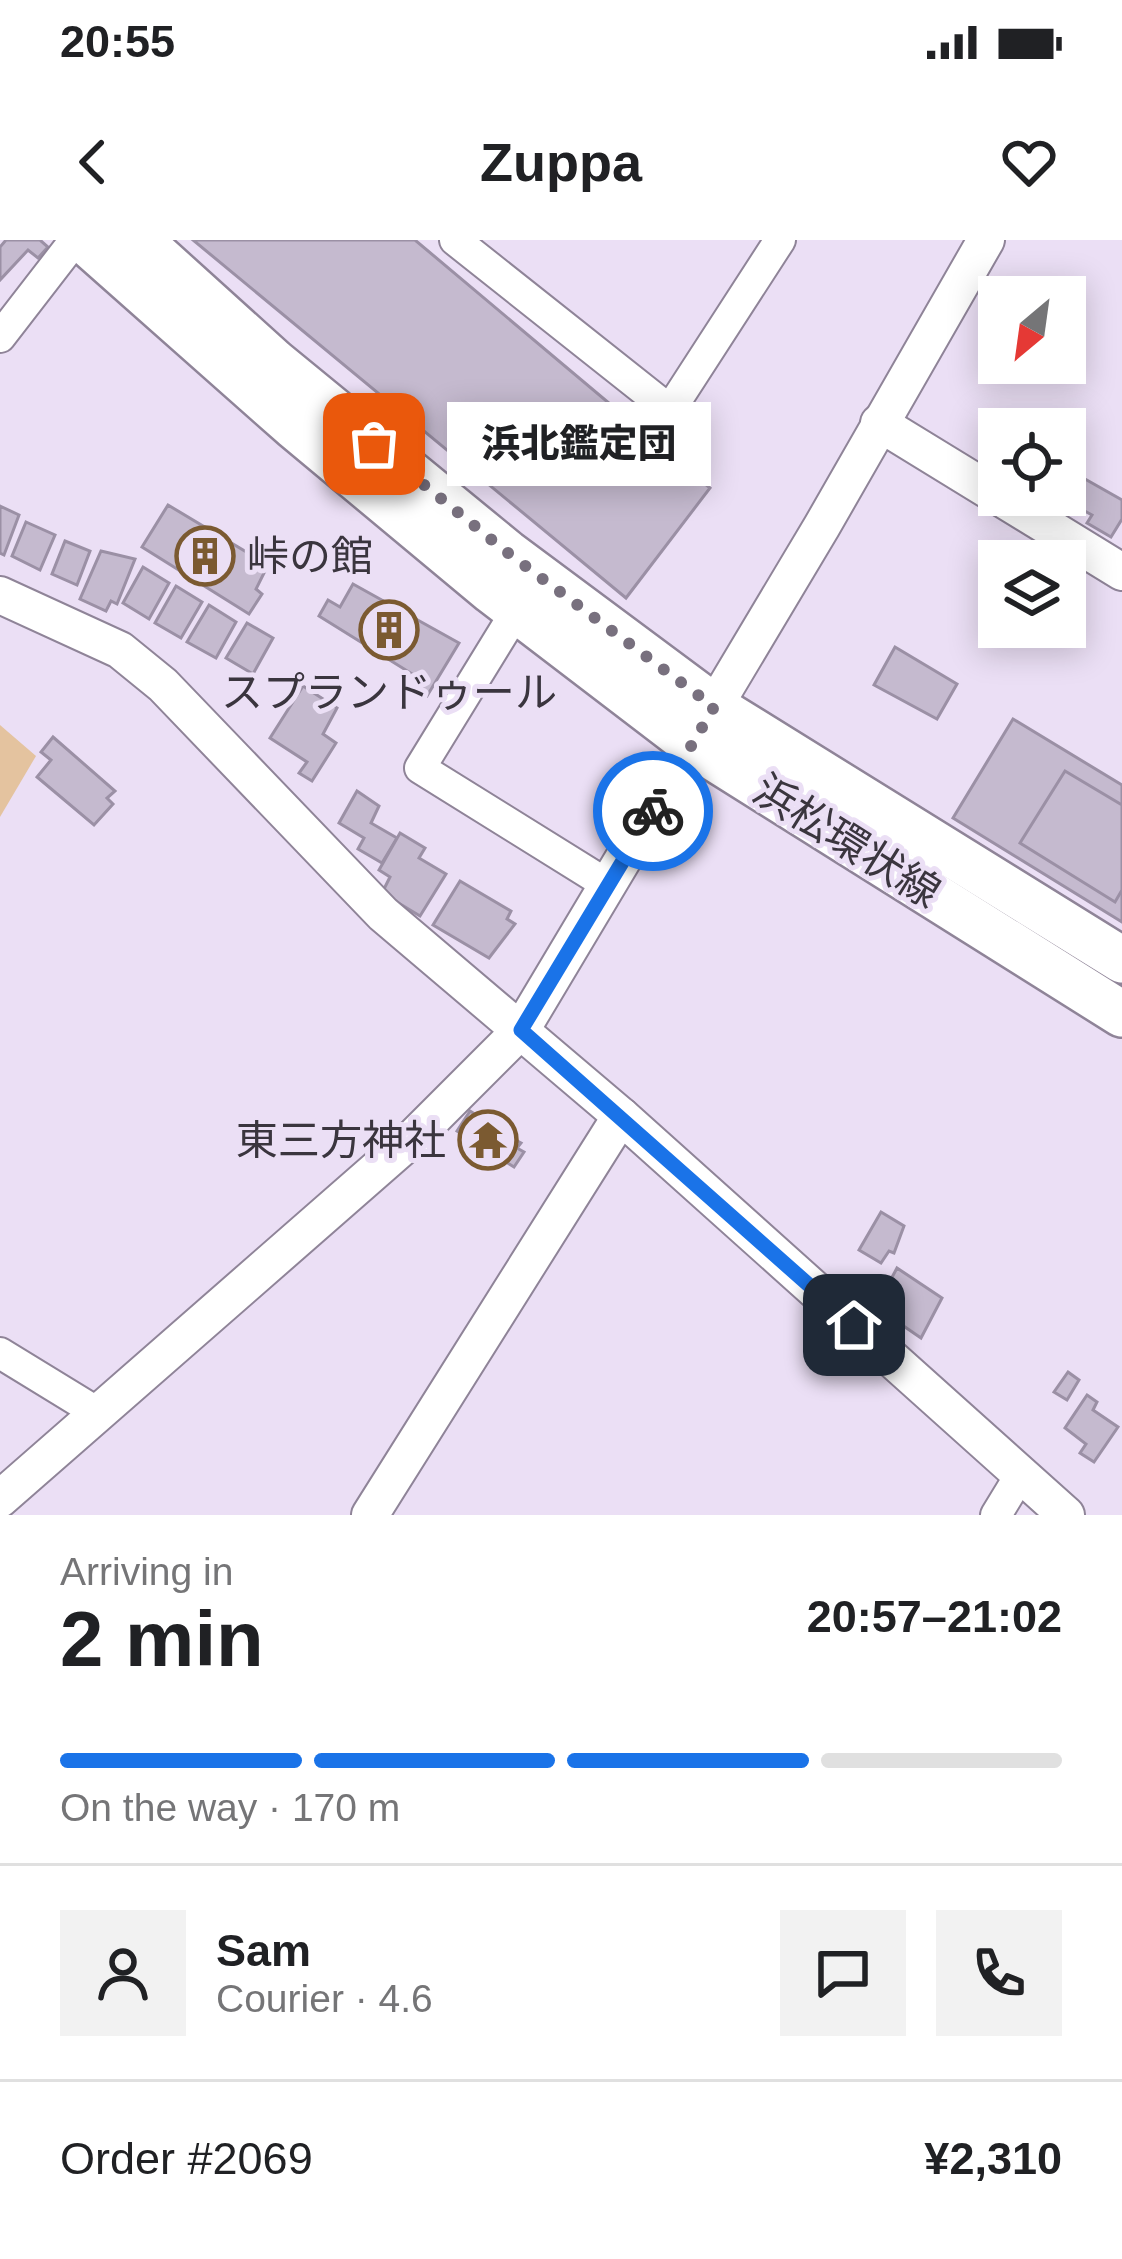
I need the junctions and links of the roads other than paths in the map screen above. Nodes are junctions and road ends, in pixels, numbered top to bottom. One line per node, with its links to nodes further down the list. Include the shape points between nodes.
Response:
1 (80, 240): 6 (street); 10 (main road, 浜松環状線)
2 (139, 240): 11 (main road, 浜松環状線)
3 (455, 240): 5 (street, via 676,415)
4 (986, 240): 7 (street)
5 (768, 245)
6 (0, 337)
7 (879, 423): 8 (street); 11 (street)
8 (1122, 572)
9 (0, 595): 15 (street, via 121,650 163,685 383,914)
10 (517, 610): 11 (main road, 浜松環状線); 12 (street, via 420,768)
11 (703, 726): 12 (street); 13 (main road, 浜松環状線); 14 (main road, 浜松環状線)
12 (608, 885): 15 (street)
13 (1122, 960)
14 (1122, 1014)
15 (521, 1030): 16 (street); 18 (street, via 416,1135)
16 (621, 1116): 19 (street); 21 (street)
17 (0, 1353): 18 (street)
18 (98, 1413): 20 (street)
19 (1021, 1474): 22 (street); 23 (street)
20 (0, 1499)
21 (370, 1515)
22 (996, 1515)
23 (1066, 1515)

